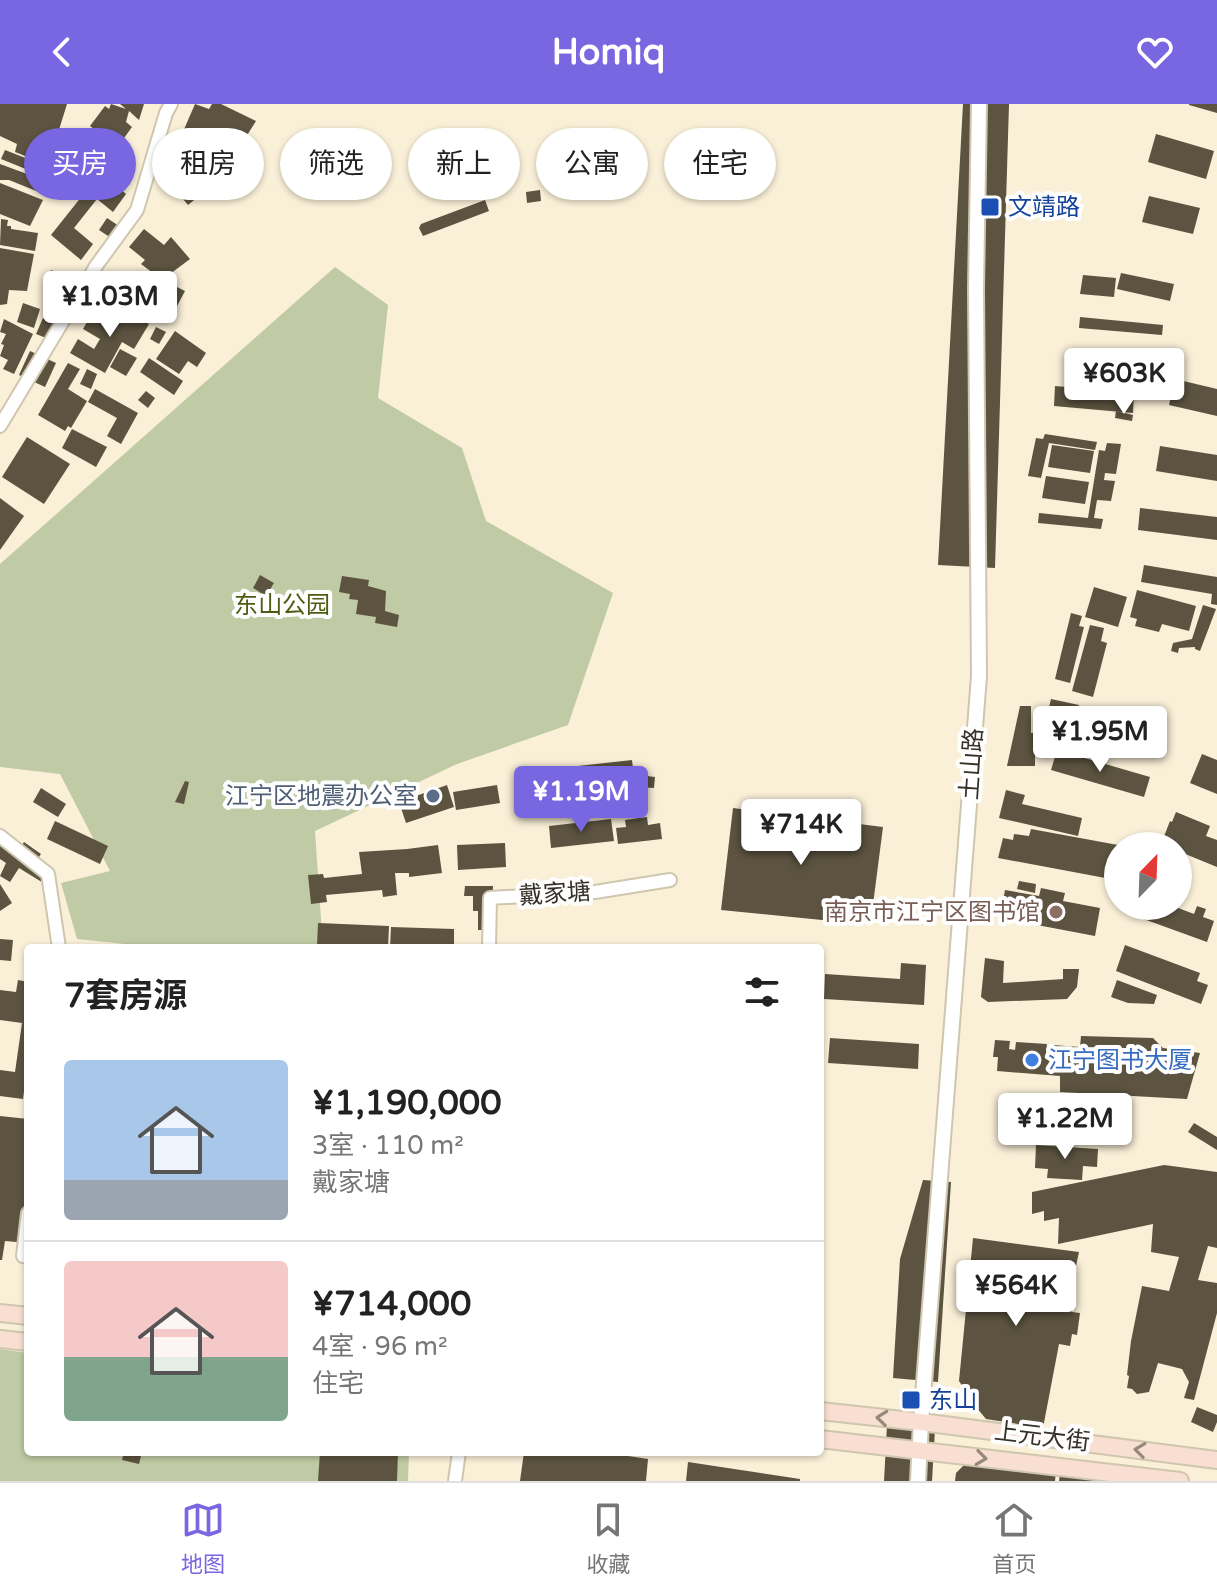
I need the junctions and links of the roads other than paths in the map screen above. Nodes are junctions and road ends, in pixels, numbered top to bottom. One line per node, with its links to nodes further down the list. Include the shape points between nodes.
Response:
1 (171, 104): 3 (street, via 137,210 96,266)
2 (979, 104): 13 (street, 土山路, via 979,676)
3 (0, 426)
4 (0, 836): 6 (street, via 48,874)
5 (670, 880): 7 (street, 戴家塘, via 595,892 490,898)
6 (58, 944)
7 (489, 944)
8 (0, 1313): 9 (main road)
9 (24, 1316)
10 (0, 1339): 11 (main road)
11 (24, 1342)
12 (824, 1411): 13 (main road, 上元大街, one-way to 12)
13 (921, 1422): 15 (street, 土山路); 17 (main road, 上元大街, one-way to 13)
14 (824, 1439): 15 (main road, 上元大街)
15 (920, 1451): 19 (street, 土山路); 20 (main road, 上元大街, one-way to 20)
16 (458, 1456): 18 (street)
17 (1217, 1460)
18 (455, 1481)
19 (918, 1481)
20 (1180, 1481)

